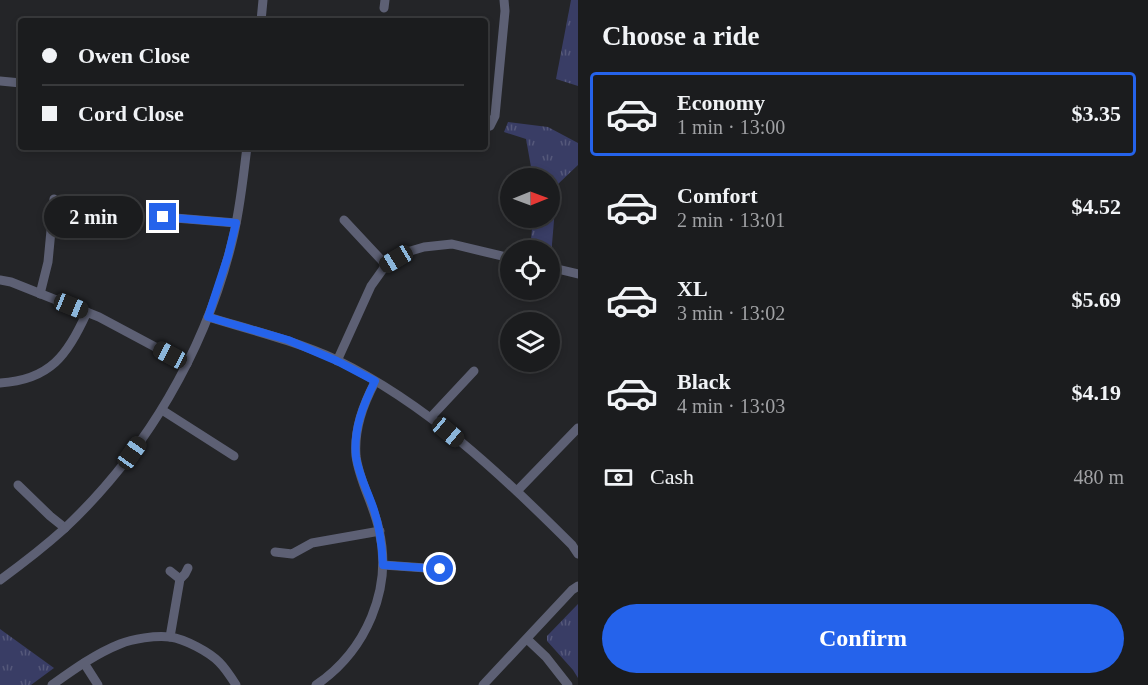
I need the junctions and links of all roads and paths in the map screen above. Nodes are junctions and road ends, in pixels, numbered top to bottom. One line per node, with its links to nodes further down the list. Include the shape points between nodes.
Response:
1 (263, 0): 3 (street)
2 (504, 0): 6 (street, via 495,116)
3 (261, 18)
4 (0, 81): 5 (street)
5 (18, 83)
6 (488, 127)
7 (246, 150): 11 (street)
8 (54, 199): 17 (street, via 48,262)
9 (163, 217): 11 (street)
10 (344, 220): 13 (street)
11 (236, 223): 19 (street)
12 (500, 256): 13 (street, via 452,244 407,252)
13 (386, 265): 20 (street, via 371,285)
14 (560, 270): 15 (street)
15 (578, 274)
16 (0, 280): 17 (street)
17 (40, 294): 18 (street)
18 (87, 312): 21 (street); 24 (street, via 63,356 51,366 28,379)
19 (208, 317): 20 (street, via 288,340); 21 (street)
20 (337, 361): 23 (street)
21 (187, 364): 25 (street)
22 (474, 370): 26 (street)
23 (375, 381): 26 (street); 32 (street, via 360,414 356,456)
24 (0, 383)
25 (162, 411): 28 (street); 31 (street, via 119,469)
26 (431, 417): 30 (street)
27 (578, 428): 30 (street)
28 (234, 456)
29 (18, 485): 31 (street)
30 (518, 490): 33 (street)
31 (65, 528): 41 (street)
32 (380, 531): 34 (street, via 312,543 292,558); 37 (street)
33 (575, 546): 35 (street)
34 (275, 552)
35 (578, 554)
36 (446, 558): 37 (street, via 443,571)
37 (383, 565): 50 (street, via 370,622 350,655)
38 (188, 568): 40 (street)
39 (170, 571): 40 (street)
40 (180, 579): 44 (street)
41 (0, 580)
42 (578, 581): 43 (street)
43 (575, 588): 45 (street)
44 (170, 637): 46 (street, via 121,643); 49 (street, via 208,653 227,670)
45 (527, 639): 51 (street); 52 (street)
46 (84, 663): 47 (street); 48 (street)
47 (52, 685)
48 (98, 685)
49 (236, 685)
50 (316, 685)
51 (483, 685)
52 (568, 685)

